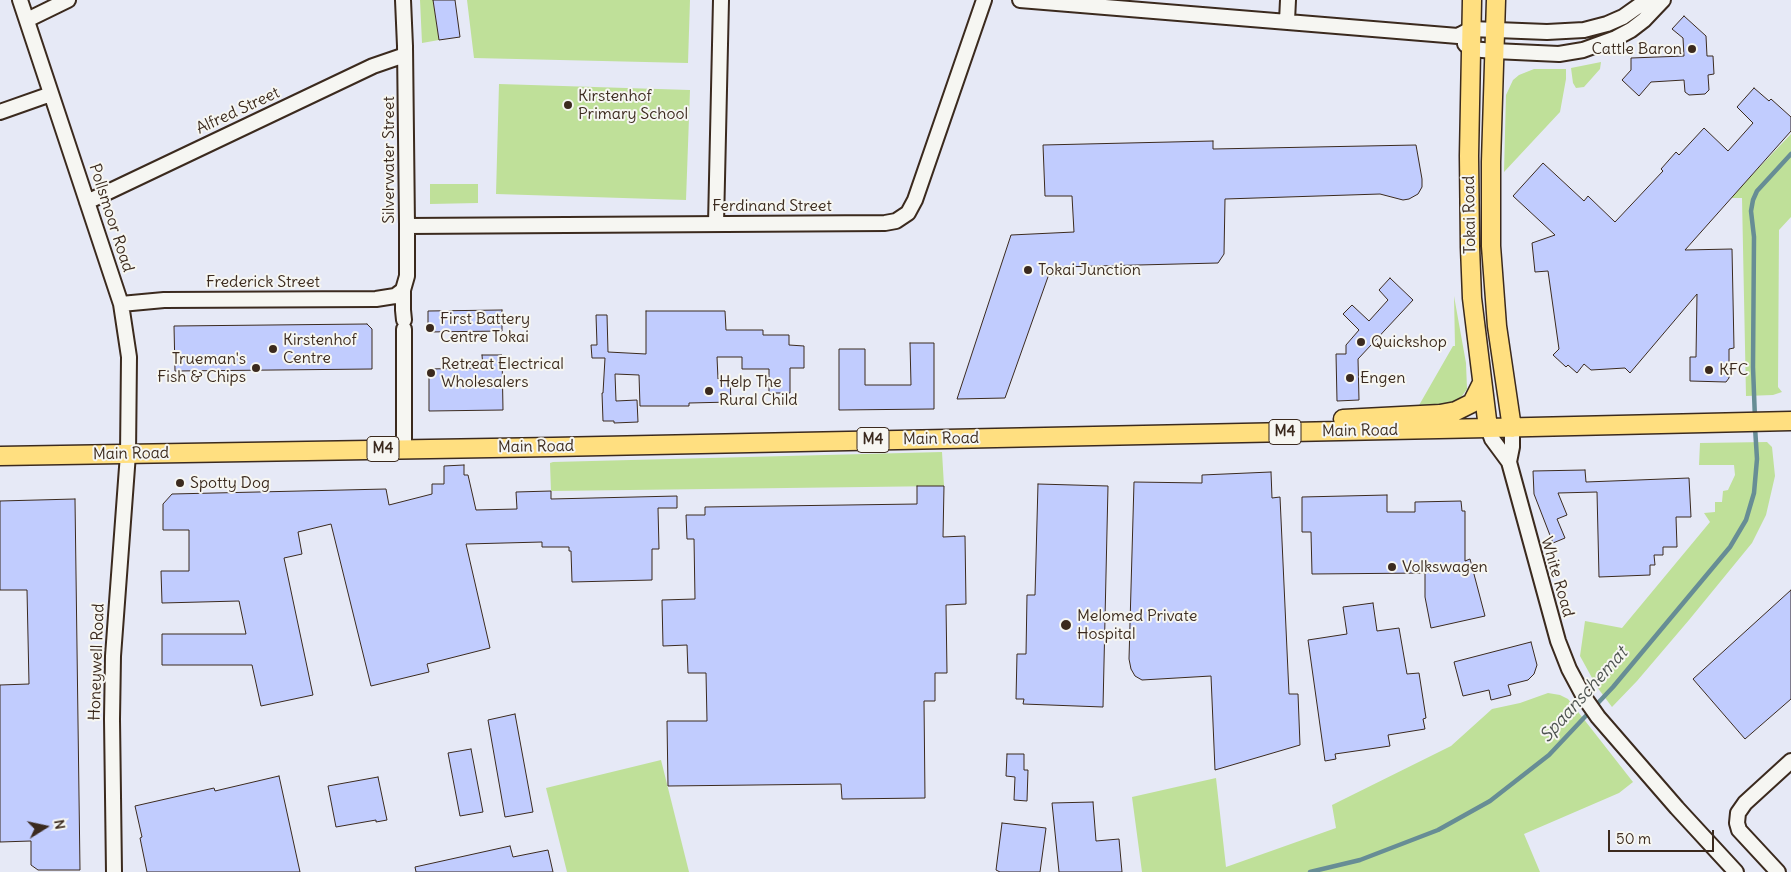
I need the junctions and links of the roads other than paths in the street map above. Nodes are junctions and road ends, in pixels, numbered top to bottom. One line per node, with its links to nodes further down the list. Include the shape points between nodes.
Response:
1 (20, 0): 12 (street, Pollsmoor Road)
2 (68, 0): 12 (street)
3 (403, 0): 18 (street, Silverwater Street)
4 (721, 0): 22 (street)
5 (984, 0): 22 (street, Ferdinand Street, via 915,200 903,218 885,223)
6 (1020, 0): 13 (street)
7 (1288, 0): 13 (street)
8 (1472, 0): 15 (main road, Tokai Road)
9 (1496, 0): 14 (main road, Tokai Road)
10 (1647, 0): 14 (street, via 1623,17 1584,30)
11 (1664, 0): 17 (street, via 1631,30 1601,45 1559,54)
12 (27, 20): 19 (street, Pollsmoor Road)
13 (1288, 21): 15 (street)
14 (1495, 30): 15 (street); 17 (main road, Tokai Road)
15 (1465, 32): 16 (main road, Tokai Road)
16 (1471, 49): 17 (street); 26 (main road, Tokai Road, via 1470,247)
17 (1494, 51): 29 (main road, Tokai Road, via 1491,246 1497,326)
18 (405, 55): 21 (street, Alfred Street, via 373,66); 23 (street, Silverwater Street)
19 (51, 94): 20 (street); 21 (street, Pollsmoor Road)
20 (0, 112)
21 (87, 202): 25 (street, Pollsmoor Road)
22 (716, 224): 23 (street, Ferdinand Street)
23 (407, 226): 24 (street, Silverwater Street)
24 (404, 290): 25 (street, Frederick Street, via 396,296 376,298 164,300); 31 (street, Silverwater Street)
25 (121, 304): 32 (street, Pollsmoor Road, via 129,358)
26 (1482, 383): 28 (main road, Tokai Road); 30 (main road, via 1472,403 1440,414 1110,424)
27 (1791, 421): 29 (main road, Main Road / M4)
28 (1488, 428): 29 (main road, Main Road / M4); 30 (main road, Main Road / M4); 34 (street, White Road)
29 (1512, 428): 34 (street, White Road)
30 (1077, 436): 31 (main road, Main Road / M4)
31 (404, 449): 32 (main road, Main Road / M4)
32 (128, 454): 33 (main road, Main Road / M4); 36 (street, Honeywell Road, via 113,656)
33 (0, 456)
34 (1508, 462): 37 (street, White Road, via 1558,641 1584,697 1677,808)
35 (1791, 761): 38 (street, via 1744,803 1738,813 1739,830)
36 (114, 872)
37 (1736, 872)
38 (1778, 872)

